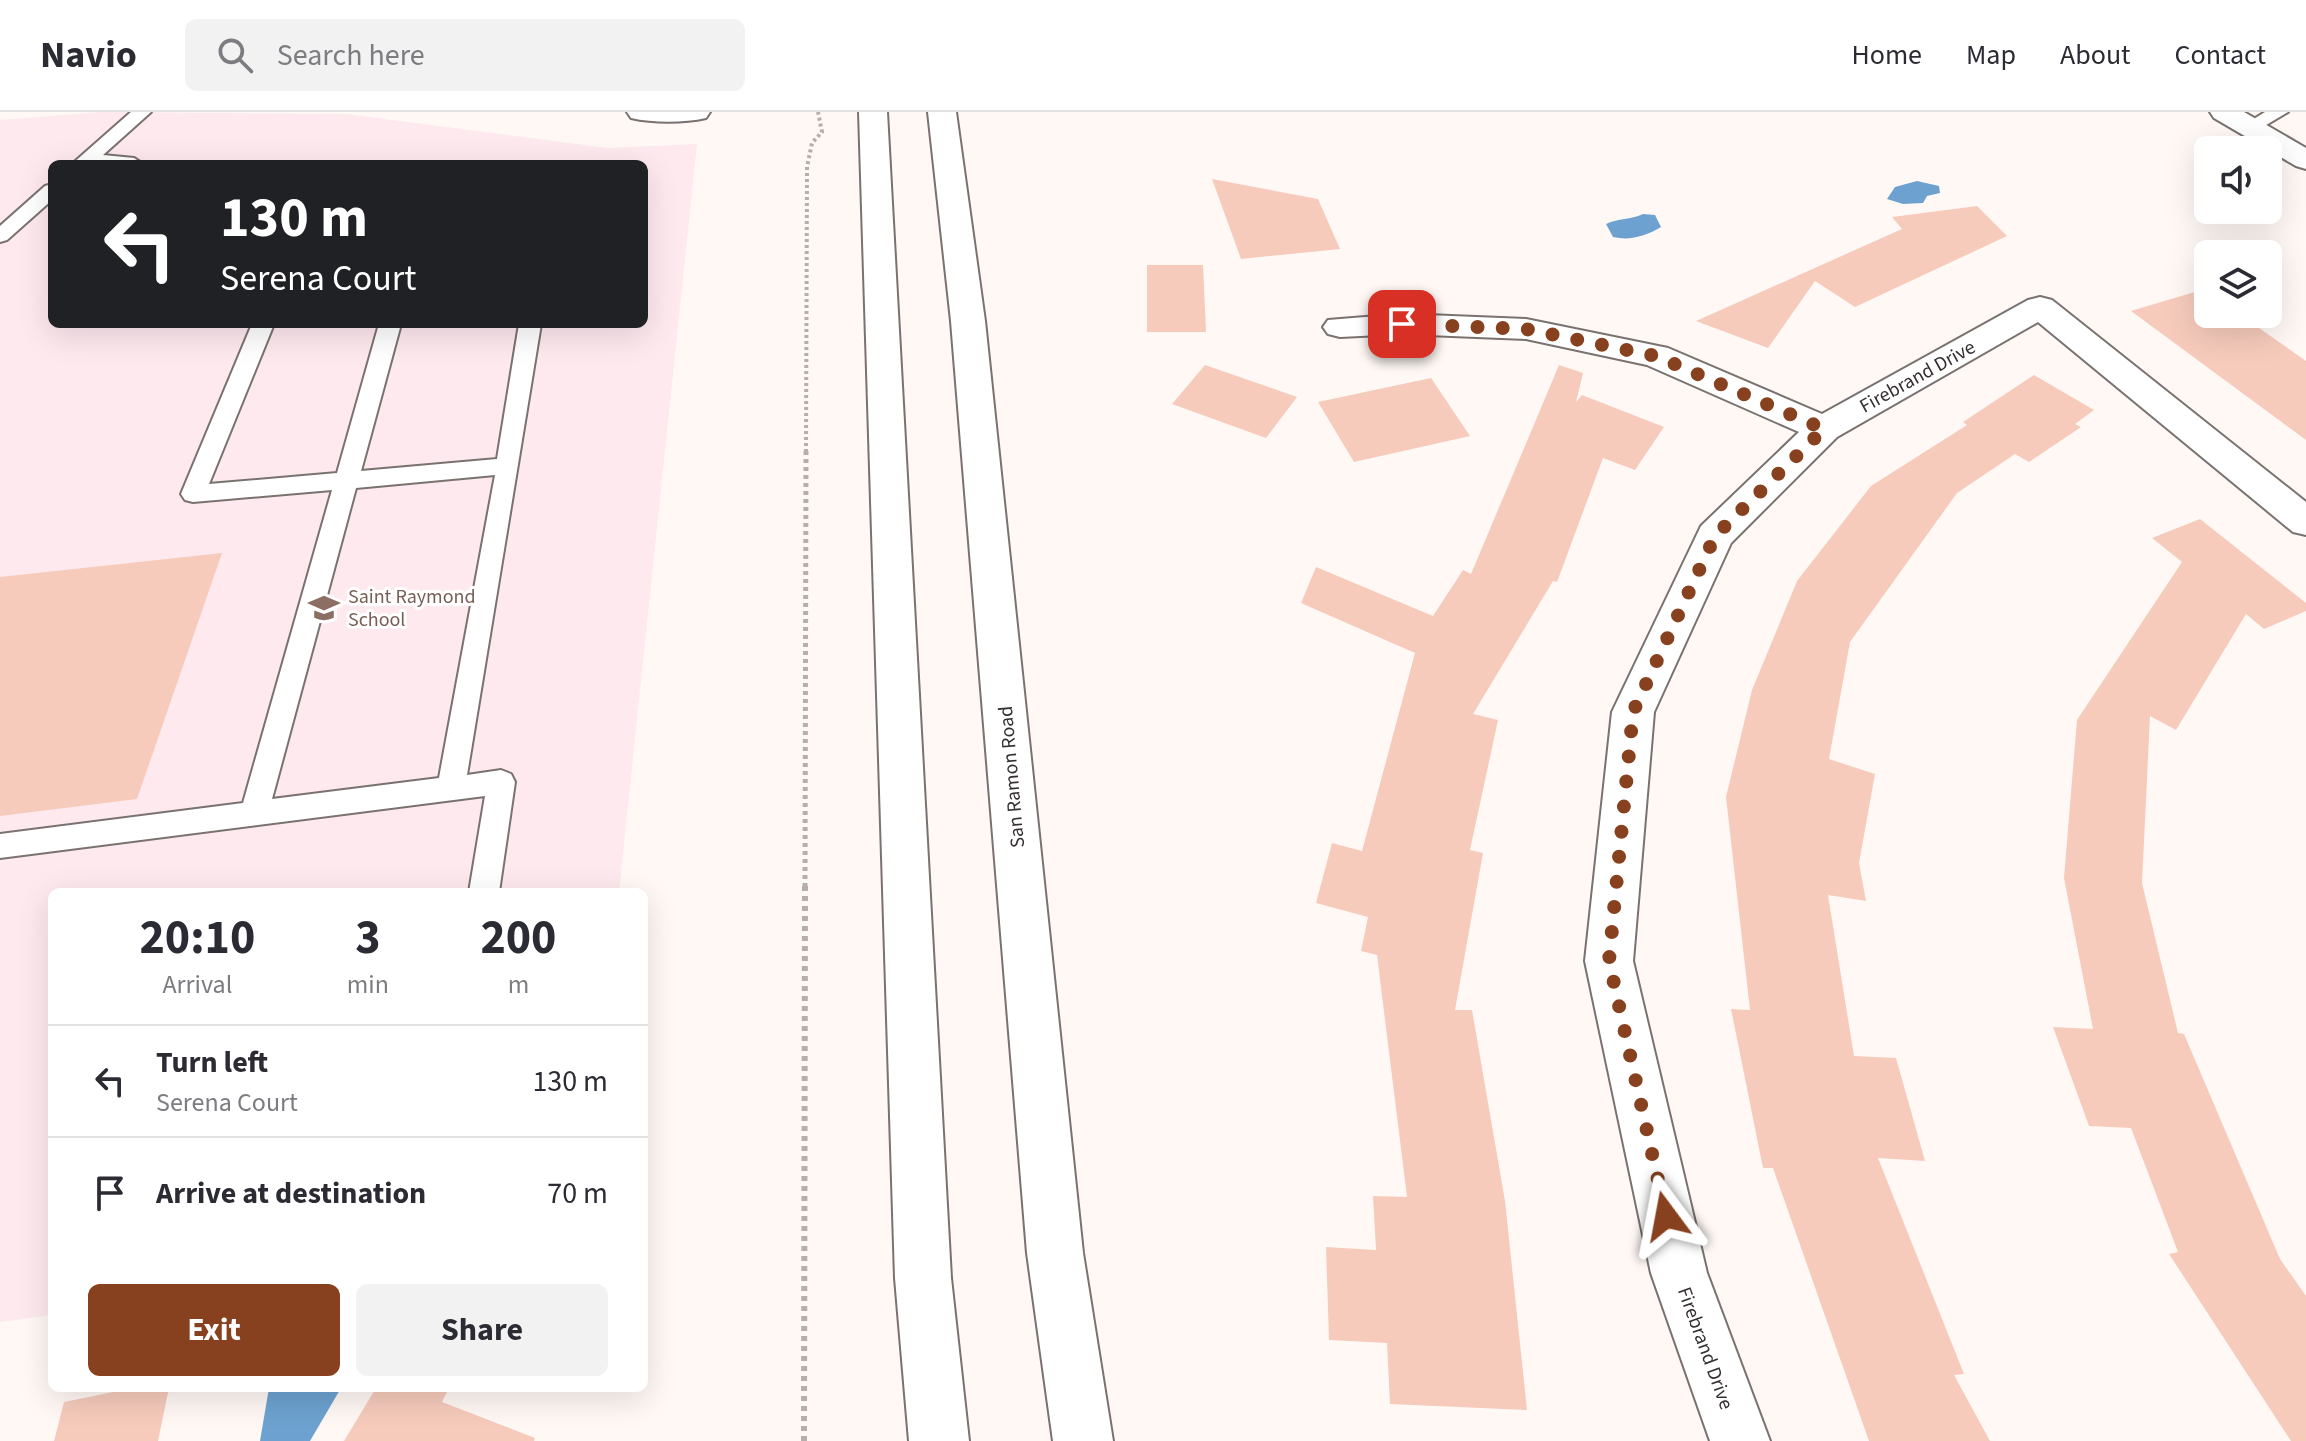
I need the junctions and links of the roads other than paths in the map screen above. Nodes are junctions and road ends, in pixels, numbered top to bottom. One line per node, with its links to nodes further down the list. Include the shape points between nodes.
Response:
1 (142, 112): 9 (lane)
2 (641, 112): 3 (main road)
3 (696, 112)
4 (873, 112): 25 (main road, via 923,1262)
5 (942, 112): 26 (main road, San Ramon Road, via 970,337 1055,1253)
6 (2224, 112): 8 (main road)
7 (2279, 112): 8 (lane)
8 (2250, 127): 10 (main road)
9 (85, 160)
10 (2306, 160)
11 (48, 194): 12 (lane)
12 (0, 236)
13 (1340, 327): 17 (main road, via 1526,329 1656,356)
14 (261, 328): 19 (lane, via 193,494)
15 (389, 328): 19 (lane)
16 (529, 328): 18 (lane)
17 (1824, 429): 20 (main road, Firebrand Drive, via 2040,307); 27 (main road, Firebrand Drive, via 1715,536 1633,712 1609,961 1679,1273)
18 (508, 466): 19 (lane); 21 (lane)
19 (348, 479): 22 (lane)
20 (2306, 522)
21 (451, 788): 22 (lane); 24 (lane, via 501,782)
22 (254, 813): 23 (lane)
23 (0, 846)
24 (485, 888)
25 (939, 1441)
26 (1083, 1441)
27 (1740, 1441)

